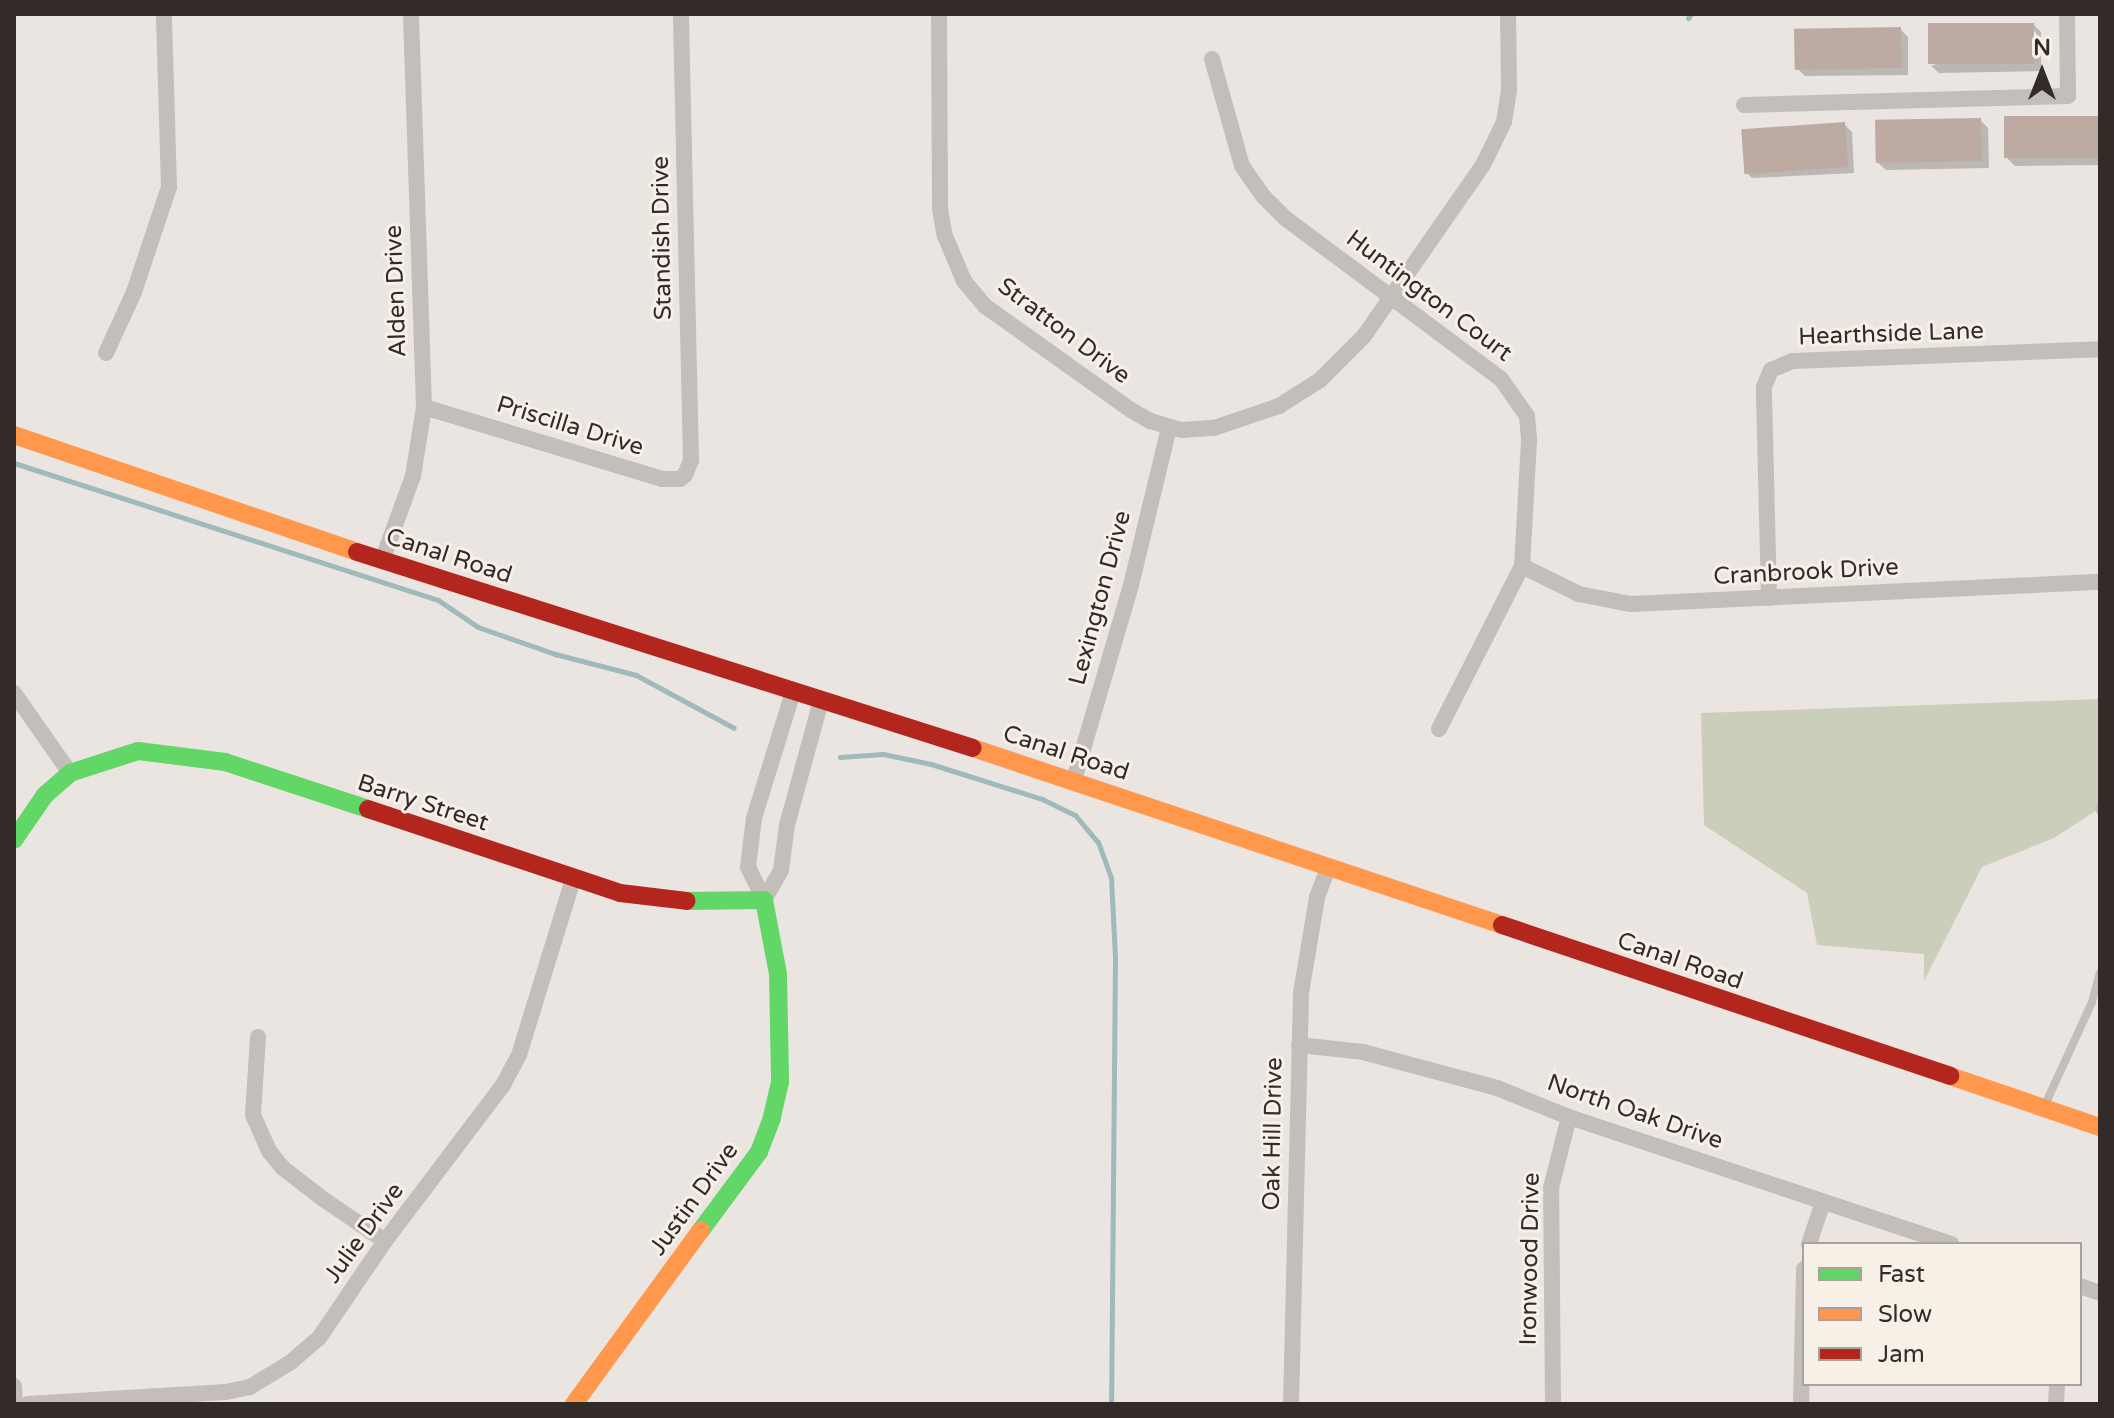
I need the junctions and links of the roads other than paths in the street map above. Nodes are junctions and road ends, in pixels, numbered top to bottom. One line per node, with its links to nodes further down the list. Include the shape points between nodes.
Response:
1 (164, 14): 11 (street, via 169,187 134,292)
2 (411, 14): 12 (street, Alden Drive)
3 (681, 14): 15 (street, Standish Drive)
4 (939, 14): 13 (street, Stratton Drive, via 940,209 964,281 985,306 1046,352 1131,410)
5 (1508, 14): 9 (street, via 1504,122 1483,165)
6 (2067, 14): 8 (street, via 2068,96)
7 (1212, 59): 9 (street, Huntington Court, via 1249,181 1285,218)
8 (1744, 105)
9 (1391, 299): 13 (street, via 1343,359 1290,400 1214,428); 17 (street, Huntington Court, via 1501,379 1527,416)
10 (2100, 349): 19 (street, Hearthside Lane, via 1792,361 1771,370 1764,387)
11 (106, 353)
12 (424, 407): 15 (street, Priscilla Drive, via 662,479 680,479); 16 (street, Alden Drive, via 413,476)
13 (1169, 428): 27 (street, Lexington Drive, via 1131,585)
14 (14, 435): 16 (street, Canal Road)
15 (691, 460)
16 (382, 561): 20 (street, Canal Road)
17 (1522, 566): 19 (street, Cranbrook Drive, via 1605,602); 23 (street, Huntington Court)
18 (2100, 582): 19 (street, Cranbrook Drive)
19 (1769, 598)
20 (793, 692): 22 (street, Canal Road); 24 (street, Justin Drive)
21 (14, 693): 26 (street)
22 (821, 701): 25 (street); 27 (street, Canal Road)
23 (1439, 729)
24 (776, 747): 25 (street); 31 (street, Justin Drive, via 754,818 748,867)
25 (806, 755): 31 (street, via 781,870)
26 (70, 773): 28 (street, via 45,795); 30 (street, Barry Street, via 138,751 225,762)
27 (1074, 780): 29 (street, Canal Road)
28 (14, 840)
29 (1328, 868): 34 (street, Oak Hill Drive, via 1305,955); 35 (street, Canal Road)
30 (573, 879): 31 (street, Barry Street, via 620,893 680,901); 39 (street, Julie Drive, via 519,1055 476,1126)
31 (764, 900): 46 (street, Justin Drive, via 780,1012 780,1082 772,1118 759,1152)
32 (2100, 973): 35 (lane)
33 (258, 1037): 39 (street, via 253,1115 269,1151 283,1168)
34 (1299, 1045): 36 (street, North Oak Drive, via 1363,1052 1430,1068); 47 (street, Oak Hill Drive)
35 (2044, 1108): 37 (street, Canal Road)
36 (1569, 1117): 38 (street, North Oak Drive); 48 (street, Ironwood Drive, via 1551,1188)
37 (2100, 1127)
38 (1823, 1202): 40 (street); 41 (street, North Oak Drive)
39 (385, 1241): 45 (street, Julie Drive, via 319,1338 250,1387)
40 (1810, 1242)
41 (1945, 1242)
42 (1802, 1359): 49 (street)
43 (14, 1386): 44 (street)
44 (15, 1404)
45 (28, 1404)
46 (574, 1404)
47 (1291, 1404)
48 (1553, 1404)
49 (1801, 1404)

